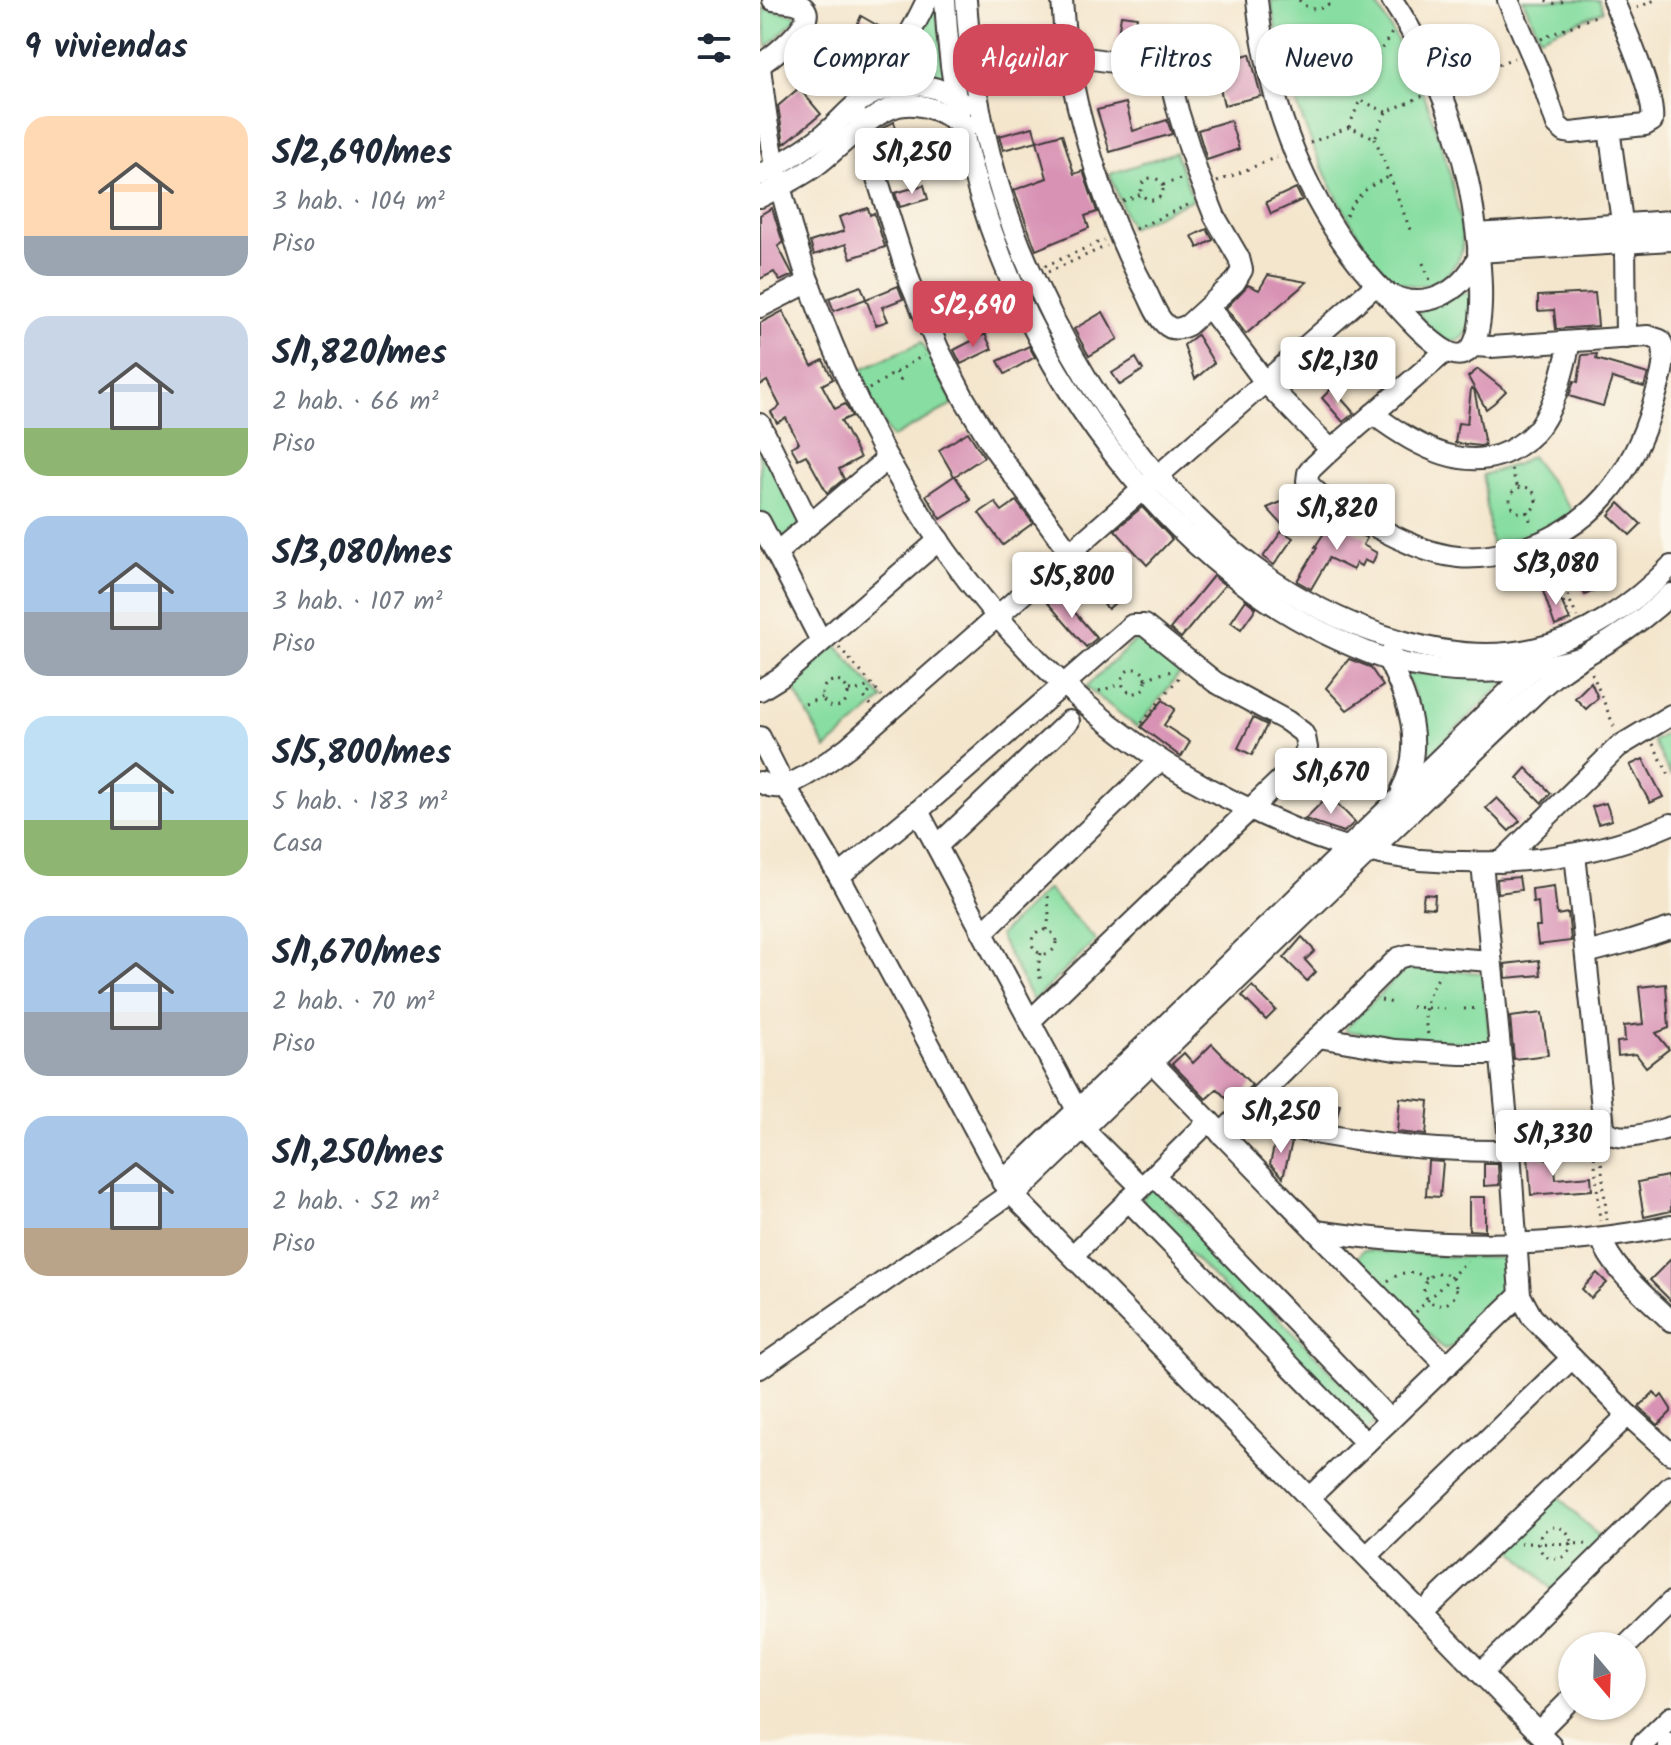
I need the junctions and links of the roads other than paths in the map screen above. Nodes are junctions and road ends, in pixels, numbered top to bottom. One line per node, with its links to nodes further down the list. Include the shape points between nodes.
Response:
1 (773, 0): 12 (street, via 801,5 808,17)
2 (927, 0): 15 (street, via 899,53)
3 (945, 0): 14 (street)
4 (966, 0): 16 (street)
5 (1062, 0): 10 (street)
6 (1257, 0): 27 (street, via 1273,85 1294,150 1338,235)
7 (1508, 0): 19 (street, via 1557,125 1571,133)
8 (1613, 0): 19 (street, via 1653,115 1645,125)
9 (1397, 8): 25 (street, via 1428,62 1449,115 1463,159)
10 (1065, 24)
11 (1095, 59): 29 (street, via 1157,69 1170,79 1206,194 1242,270)
12 (760, 66): 20 (street)
13 (1075, 96): 29 (street, via 1117,238 1164,323 1182,329)
14 (958, 100): 15 (street, via 934,88 911,86 884,90); 16 (street); 17 (street)
15 (857, 104): 18 (street); 20 (street)
16 (981, 114): 17 (street, via 975,123); 39 (street, via 1003,197 1066,343)
17 (962, 125): 18 (street, via 929,108 907,105 886,109); 39 (street, via 1014,294 1113,451)
18 (863, 127): 20 (street, via 827,158); 44 (street, via 902,259 965,400)
19 (1609, 129): 23 (street)
20 (772, 176): 21 (street); 26 (street)
21 (760, 197)
22 (1671, 221): 23 (street)
23 (1624, 233): 24 (street); 25 (street); 30 (street)
24 (1671, 240)
25 (1478, 248): 27 (street, via 1473,269 1437,297 1402,300); 32 (street, via 1481,310)
26 (809, 282): 28 (street); 38 (street)
27 (1380, 288): 33 (street); 34 (street)
28 (760, 307)
29 (1209, 307): 34 (street)
30 (1626, 338): 31 (street); 37 (street, via 1655,337 1665,349 1639,443 1628,468 1605,497 1541,550 1473,558 1416,546 1311,488 1308,473)
31 (1570, 342): 32 (street); 35 (street, via 1544,419 1528,439 1505,454 1477,460 1453,457 1405,436)
32 (1473, 346): 33 (street, via 1463,354)
33 (1446, 351): 35 (street)
34 (1265, 382): 37 (street); 39 (street)
35 (1373, 414): 37 (street)
36 (760, 424): 41 (street)
37 (1331, 450)
38 (887, 459): 41 (street); 42 (street)
39 (1150, 482): 44 (street); 49 (street, via 1185,505 1266,576 1313,604); 51 (street, via 1203,550 1245,585 1289,615)
40 (760, 522): 43 (street)
41 (809, 523): 43 (street)
42 (939, 540): 47 (street); 48 (street)
43 (776, 553): 48 (street)
44 (1070, 553): 47 (street)
45 (1671, 566): 52 (street, via 1623,607)
46 (1671, 594): 50 (street)
47 (997, 615): 54 (street); 61 (street, via 834,757)
48 (825, 638): 53 (street)
49 (1395, 639): 51 (street); 52 (street)
50 (1583, 657): 52 (street); 55 (street)
51 (1388, 660): 52 (street, via 1462,672 1502,671); 62 (street, via 1407,702 1414,739 1409,774)
52 (1526, 660): 55 (street); 62 (street)
53 (760, 690)
54 (1071, 690): 59 (street); 63 (street, via 1127,629 1138,624 1188,665 1296,726 1307,748); 64 (street)
55 (1536, 692): 68 (street)
56 (1671, 715): 70 (street, via 1618,747)
57 (1069, 721): 66 (street)
58 (760, 737): 61 (street)
59 (1160, 760): 63 (street); 73 (street)
60 (760, 782): 61 (street)
61 (785, 785): 71 (street)
62 (1396, 800): 67 (street)
63 (1250, 809): 67 (street); 76 (street)
64 (918, 811): 66 (street); 71 (street)
65 (1671, 824): 69 (street)
66 (937, 846): 73 (street)
67 (1348, 847): 68 (street); 79 (street)
68 (1369, 852): 70 (street, via 1416,860); 79 (street)
69 (1575, 854): 70 (street); 74 (street)
70 (1492, 862): 75 (street)
71 (839, 876): 86 (street)
72 (1671, 928): 74 (street)
73 (983, 932): 76 (street)
74 (1586, 953): 82 (street, via 1606,1132 1622,1137)
75 (1491, 961): 77 (street, via 1398,958); 78 (street)
76 (1030, 1021): 81 (street)
77 (1318, 1037): 78 (street, via 1395,1050); 80 (street)
78 (1500, 1054): 84 (street)
79 (1146, 1056): 81 (street); 83 (street)
80 (1239, 1116): 83 (street); 84 (street, via 1383,1145)
81 (1080, 1120): 85 (street); 86 (street)
82 (1671, 1127)
83 (1215, 1128): 85 (street); 88 (street)
84 (1510, 1151): 90 (street)
85 (1141, 1188): 91 (street); 98 (street); 99 (street)
86 (1009, 1190): 91 (street); 96 (street)
87 (1671, 1226): 89 (street)
88 (1316, 1231): 90 (street, via 1404,1242); 95 (street)
89 (1601, 1238): 90 (street); 93 (street, via 1614,1264)
90 (1517, 1244): 92 (street)
91 (1073, 1255): 102 (street)
92 (1520, 1295): 94 (street, via 1532,1317); 95 (street)
93 (1671, 1321)
94 (1572, 1358): 97 (street); 103 (street)
95 (1447, 1366): 98 (street)
96 (760, 1368)
97 (1628, 1415): 100 (street); 105 (street)
98 (1390, 1420): 99 (street)
99 (1366, 1443): 102 (street)
100 (1671, 1454)
101 (1671, 1486): 107 (street)
102 (1309, 1498): 103 (street)
103 (1367, 1556): 105 (street)
104 (1671, 1602): 106 (street)
105 (1422, 1613): 107 (street)
106 (1640, 1632)
107 (1481, 1673): 110 (street)
108 (1671, 1717): 111 (street)
109 (1558, 1718): 110 (street)
110 (1544, 1738)
111 (1642, 1745)

